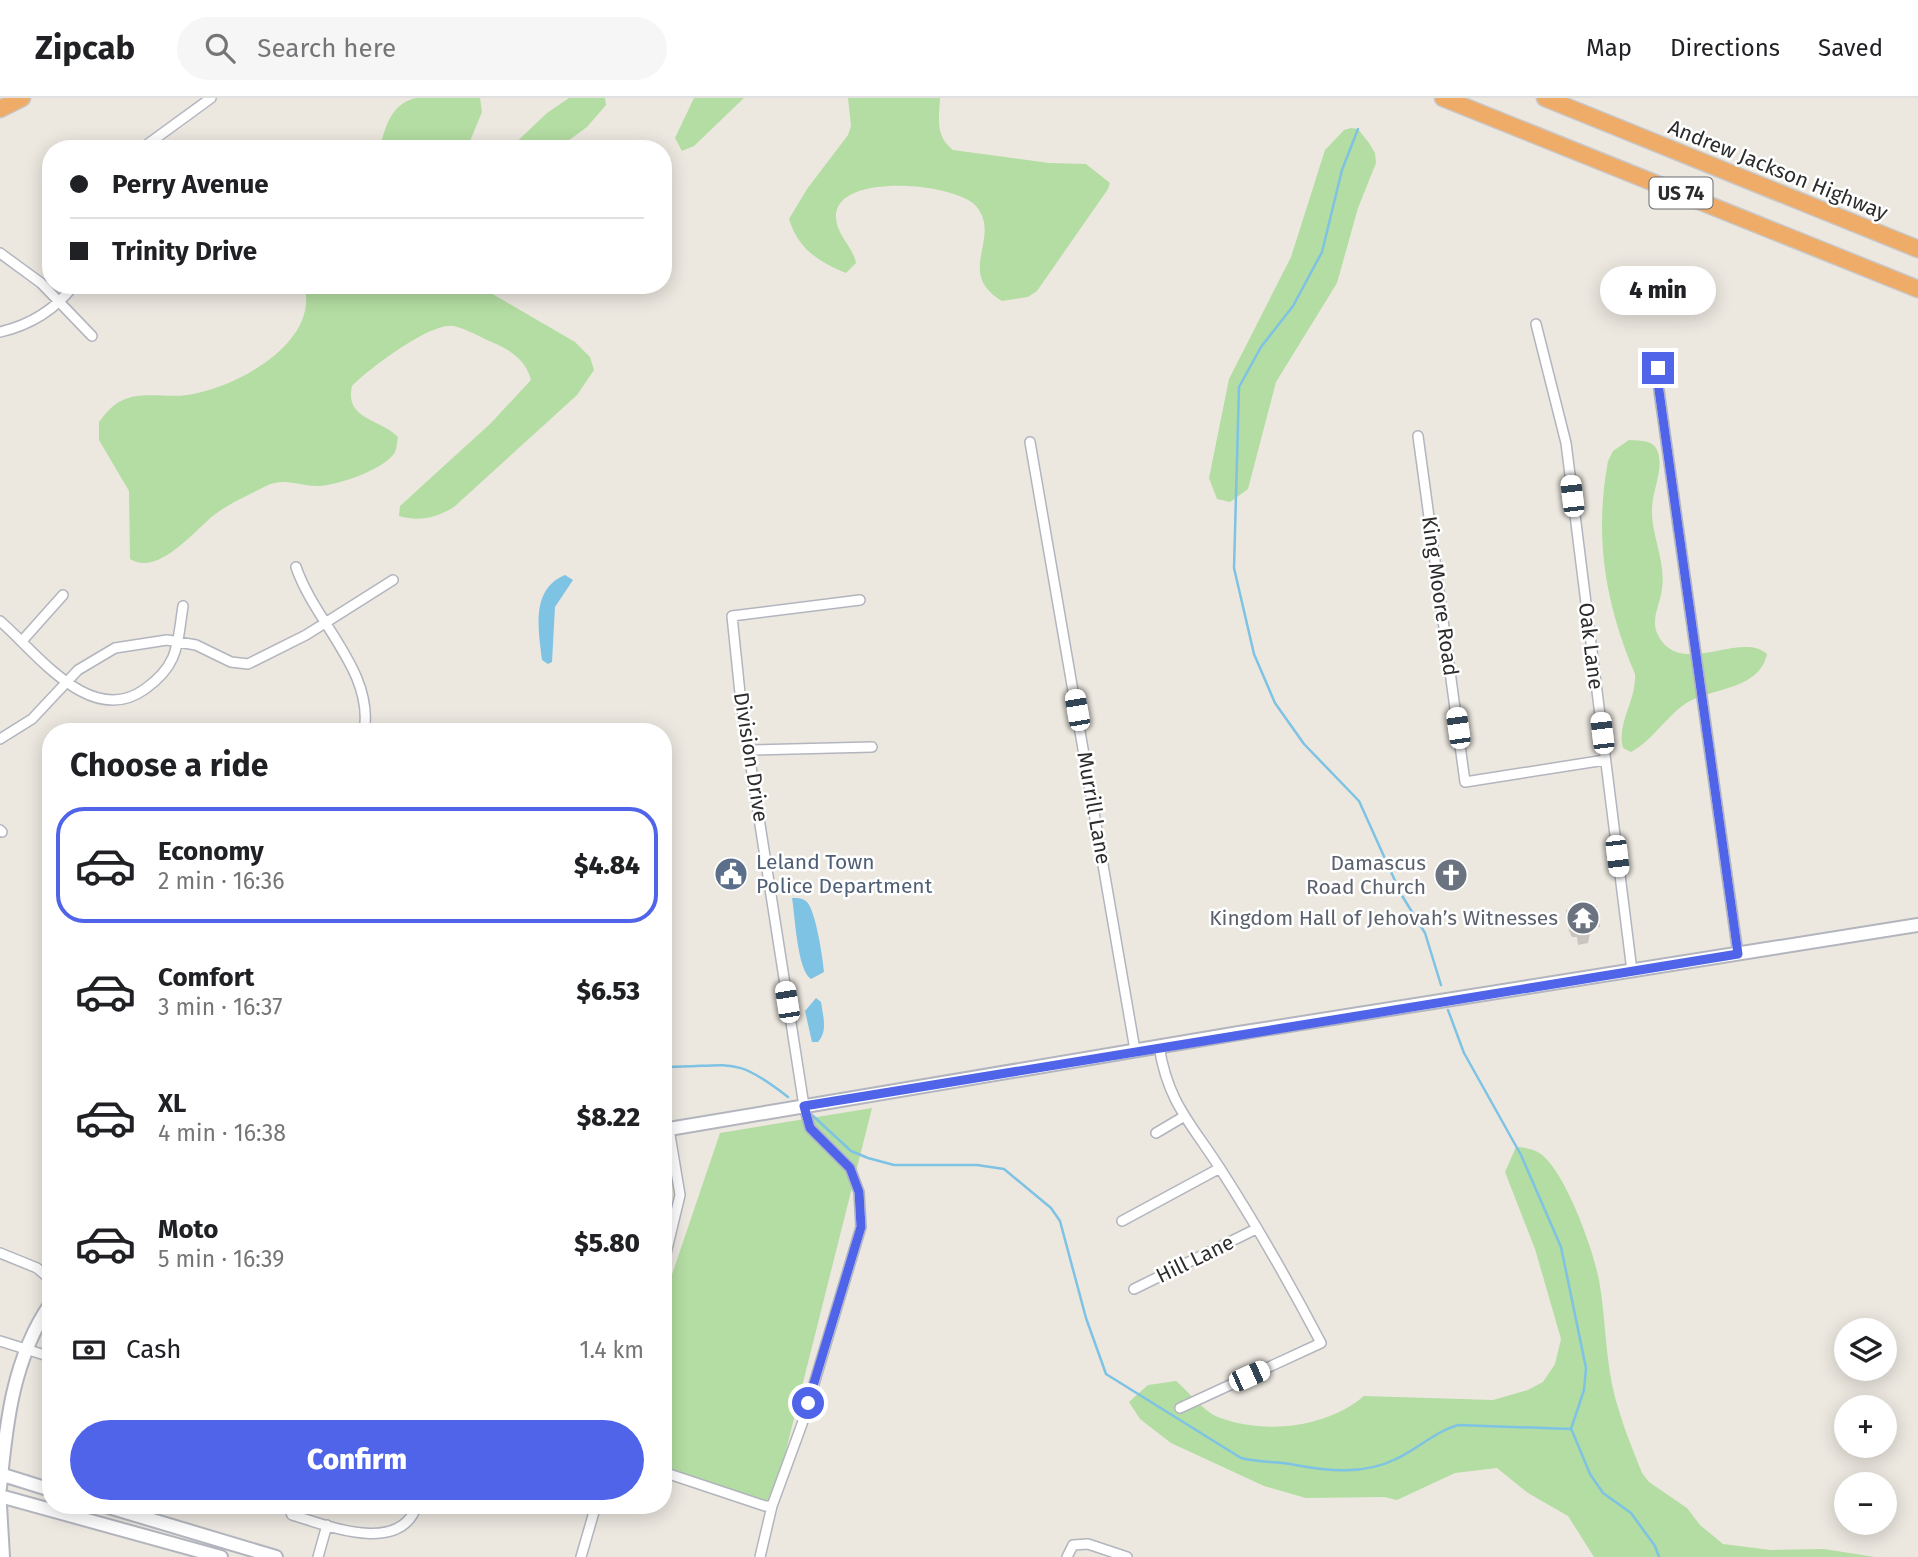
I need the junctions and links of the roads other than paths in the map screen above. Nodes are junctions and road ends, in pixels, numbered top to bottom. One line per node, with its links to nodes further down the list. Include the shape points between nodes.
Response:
1 (22, 98): 5 (highway)
2 (211, 98): 6 (street)
3 (1444, 98): 10 (highway, US 74)
4 (1545, 98): 7 (highway, Andrew Jackson Highway / US 74)
5 (0, 110)
6 (153, 140)
7 (1918, 249)
8 (0, 253): 9 (street)
9 (42, 284)
10 (1918, 289)
11 (52, 294): 13 (street)
12 (66, 294): 13 (street)
13 (60, 301): 15 (street, via 38,317); 16 (street)
14 (1535, 324): 34 (street, Oak Lane, via 1566,443)
15 (0, 332)
16 (92, 336)
17 (1658, 368): 36 (street)
18 (1418, 436): 34 (street, King Moore Road, via 1465,782)
19 (1030, 442): 39 (street, Murrill Lane)
20 (296, 567): 26 (street)
21 (393, 580): 26 (street)
22 (63, 595): 27 (street)
23 (860, 600): 33 (street, Division Drive, via 732,616)
24 (183, 606): 28 (street)
25 (0, 621): 27 (street)
26 (323, 624): 28 (street, via 248,664); 30 (street, via 362,686)
27 (22, 641): 29 (street)
28 (178, 641): 29 (street, via 154,640 115,648); 29 (street, via 166,674 129,699 94,699)
29 (67, 681): 31 (street, via 32,719)
30 (365, 723)
31 (0, 739)
32 (872, 747): 33 (street)
33 (750, 750): 40 (street, Division Drive)
34 (1605, 760): 37 (street, Oak Lane)
35 (1918, 928): 36 (street)
36 (1738, 954): 37 (street)
37 (1632, 971): 38 (street)
38 (1159, 1046): 39 (street); 41 (street, via 1163,1073)
39 (1135, 1050): 40 (street)
40 (804, 1106): 42 (street); 63 (street, Division Drive, via 810,1128 850,1168 859,1192 861,1227 802,1424)
41 (1183, 1117): 43 (street); 45 (street)
42 (672, 1129)
43 (1156, 1133)
44 (672, 1158): 47 (street, via 680,1195)
45 (1220, 1168): 46 (street); 48 (street)
46 (1122, 1221)
47 (672, 1228)
48 (1256, 1229): 51 (street, Hill Lane); 56 (street, via 1321,1343)
49 (0, 1253): 50 (street)
50 (42, 1272)
51 (1134, 1289)
52 (42, 1319): 54 (street)
53 (0, 1341): 54 (street)
54 (25, 1349): 55 (street); 57 (street, via 10,1406)
55 (42, 1354)
56 (1180, 1408)
57 (1, 1474): 59 (street); 60 (street)
58 (672, 1475): 63 (street)
59 (42, 1487)
60 (0, 1488)
61 (0, 1496): 64 (street)
62 (0, 1505): 71 (street)
63 (772, 1506): 76 (street, Division Drive)
64 (42, 1508)
65 (65, 1514): 72 (street)
66 (132, 1514): 73 (street)
67 (291, 1514): 70 (street)
68 (410, 1514): 70 (street, via 400,1527 372,1536)
69 (593, 1514): 75 (street)
70 (327, 1525): 74 (street)
71 (4, 1557)
72 (220, 1557)
73 (276, 1557)
74 (318, 1557)
75 (581, 1557)
76 (760, 1557)
77 (1067, 1557): 78 (street, via 1073,1545 1088,1544)
78 (1127, 1557)

